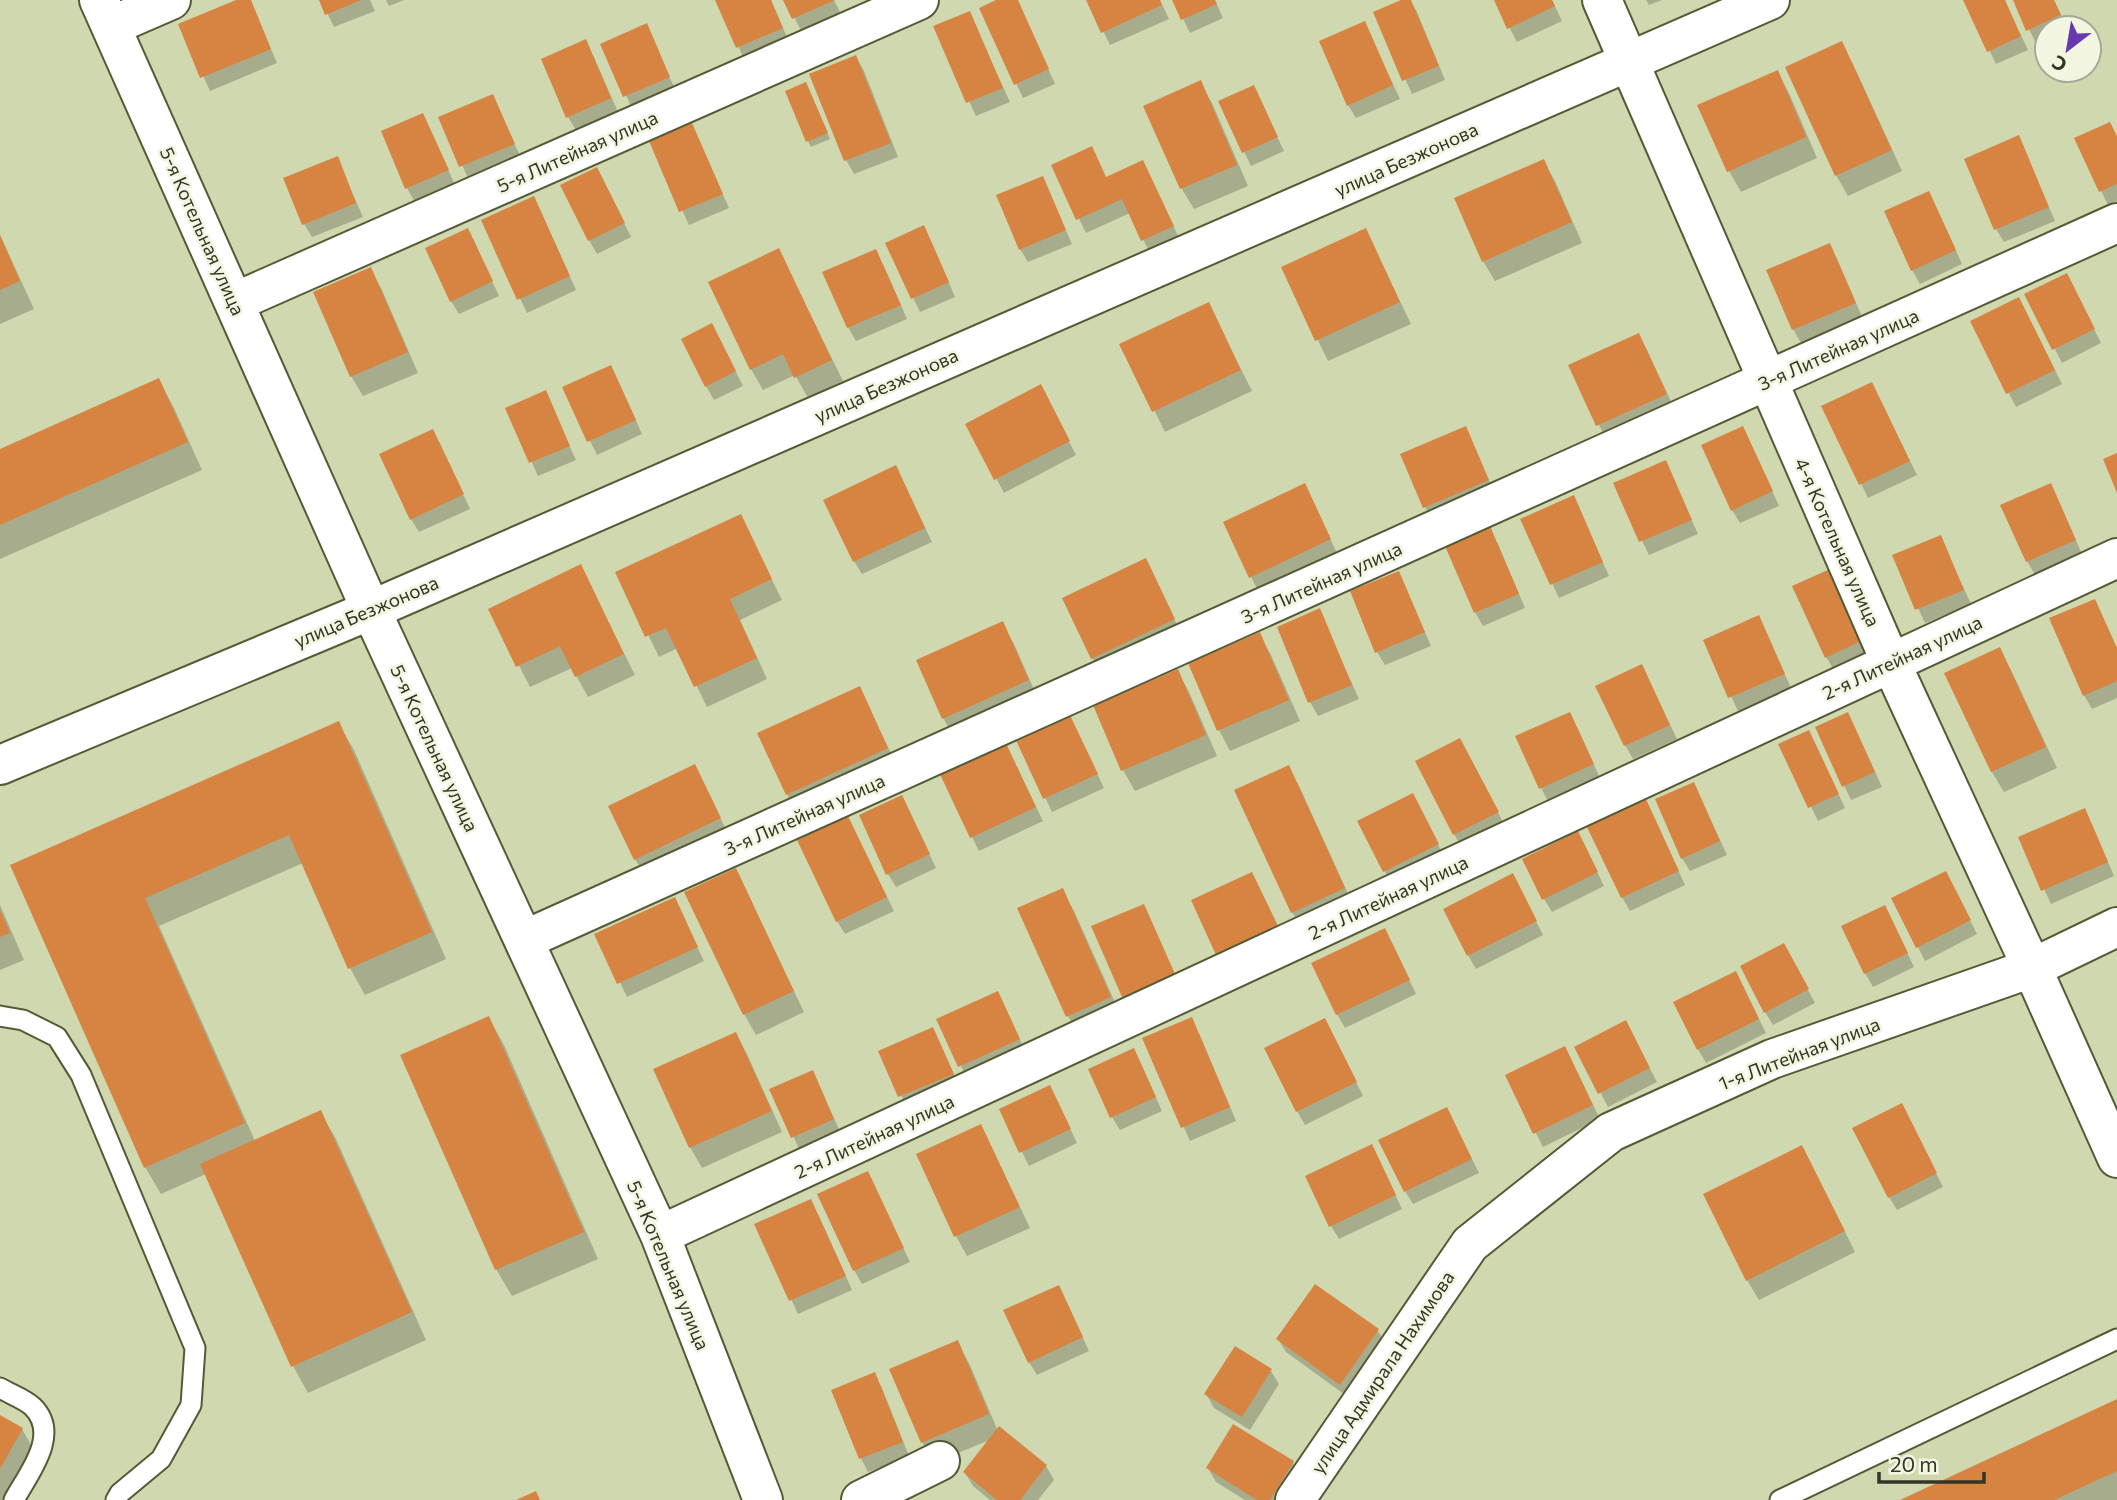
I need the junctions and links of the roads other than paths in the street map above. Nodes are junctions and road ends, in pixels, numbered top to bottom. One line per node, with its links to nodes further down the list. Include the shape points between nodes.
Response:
1 (170, 0): 5 (street)
2 (919, 0): 8 (street, 5-я Литейная улица)
3 (1602, 0): 6 (street, 4-я Котельная улица)
4 (1770, 0): 6 (street, улица Безжонова)
5 (105, 13): 8 (street, 5-я Котельная улица)
6 (1629, 62): 9 (street, 4-я Котельная улица); 11 (street, улица Безжонова)
7 (2117, 223): 9 (street, 3-я Литейная улица)
8 (235, 302): 11 (street, 5-я Котельная улица)
9 (1768, 380): 12 (street, 4-я Котельная улица); 15 (street, 3-я Литейная улица)
10 (2117, 558): 12 (street, 2-я Литейная улица)
11 (371, 610): 13 (street, улица Безжонова); 15 (street, 5-я Котельная улица)
12 (1891, 663): 16 (street, 4-я Котельная улица); 19 (street, 2-я Литейная улица)
13 (0, 765)
14 (2117, 927): 16 (street, 1-я Литейная улица)
15 (524, 940): 19 (street, 5-я Котельная улица)
16 (2032, 968): 18 (street, 4-я Котельная улица); 20 (street, 1-я Литейная улица, via 1772,1059 1611,1132)
17 (0, 1016): 25 (lane, via 23,1020 57,1037 81,1075 195,1348 191,1405 161,1459)
18 (2117, 1158)
19 (660, 1235): 26 (street, 5-я Котельная улица)
20 (1470, 1244): 28 (street, улица Адмирала Нахимова)
21 (2117, 1339): 29 (lane)
22 (0, 1388): 24 (lane, via 32,1406 43,1422 44,1445)
23 (940, 1461): 27 (street)
24 (14, 1500)
25 (116, 1500)
26 (763, 1500)
27 (861, 1500)
28 (1295, 1500)
29 (1780, 1500)

